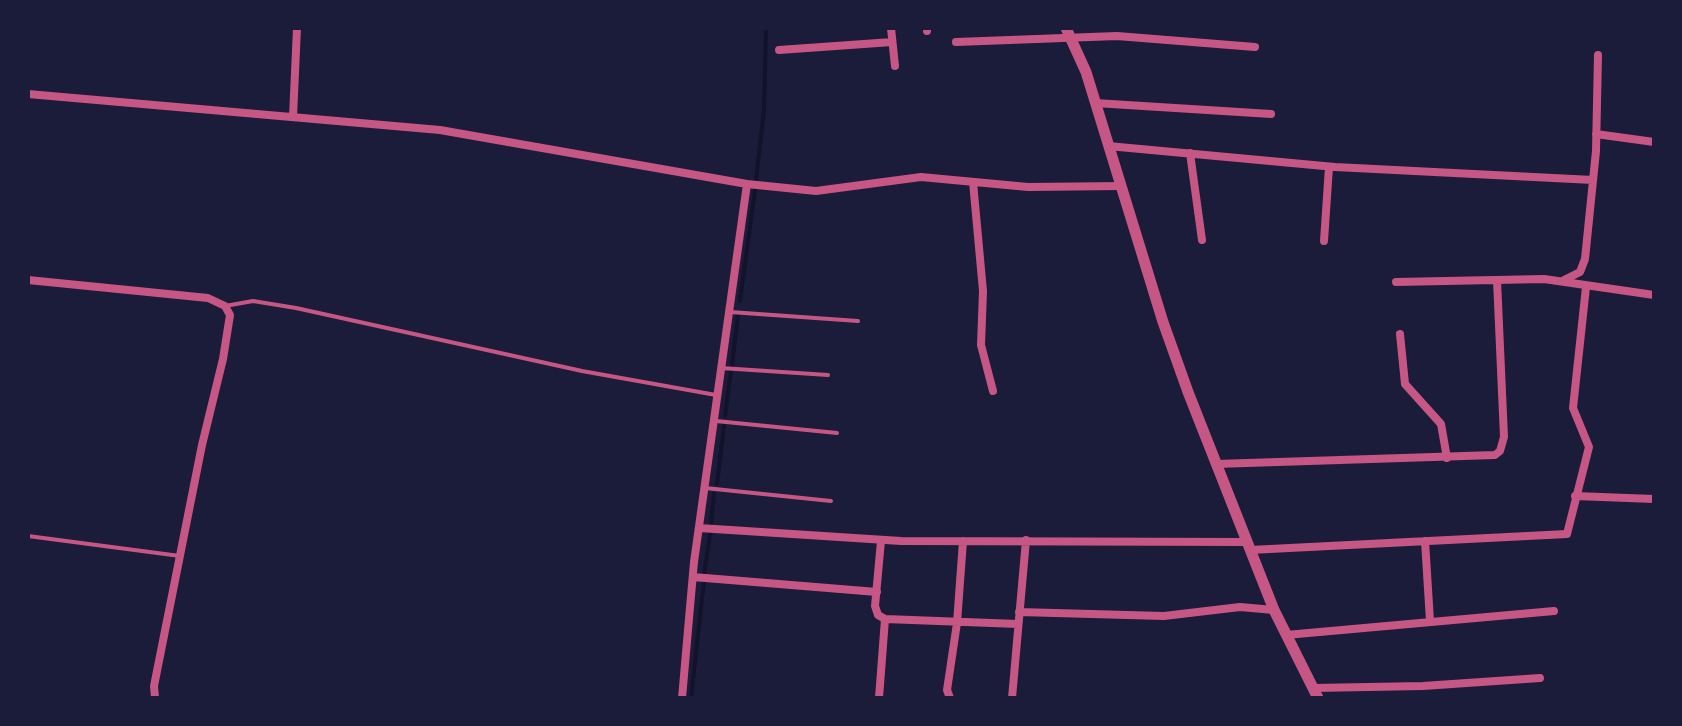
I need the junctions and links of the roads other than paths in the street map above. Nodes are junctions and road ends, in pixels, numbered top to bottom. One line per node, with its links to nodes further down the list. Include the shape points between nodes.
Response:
1 (297, 28): 13 (street)
2 (891, 28): 4 (street)
3 (1068, 32): 5 (street); 6 (street); 11 (street)
4 (892, 42): 7 (street); 9 (street)
5 (956, 42)
6 (1255, 47)
7 (779, 50)
8 (1598, 55): 14 (street)
9 (895, 66)
10 (28, 94): 13 (street)
11 (1095, 103): 12 (street); 16 (street)
12 (1271, 114)
13 (293, 117): 21 (street, via 440,130)
14 (1596, 134): 15 (street); 19 (street)
15 (1654, 142)
16 (1108, 146): 17 (street); 22 (street)
17 (1190, 153): 18 (street); 23 (street)
18 (1329, 167): 19 (street); 24 (street)
19 (1593, 180): 27 (street, via 1583,268)
20 (973, 182): 21 (street, via 906,178 828,192); 22 (street); 37 (street, via 983,291 981,345)
21 (747, 184): 32 (street)
22 (1121, 186): 42 (street, via 1163,322)
23 (1202, 240)
24 (1324, 241)
25 (28, 280): 31 (street, via 208,298)
26 (1497, 280): 27 (street); 28 (street); 41 (street, via 1504,437 1500,451 1490,458)
27 (1563, 281): 29 (street)
28 (1396, 282)
29 (1586, 287): 30 (street); 44 (street, via 1573,408 1589,447)
30 (1654, 295)
31 (225, 306): 38 (lane, via 253,301 296,308); 54 (street, via 230,324)
32 (730, 312): 33 (lane); 35 (street)
33 (858, 321)
34 (1400, 334): 41 (street, via 1405,384 1441,424)
35 (721, 368): 36 (lane); 38 (street)
36 (828, 375)
37 (993, 391)
38 (716, 395): 39 (street)
39 (713, 421): 40 (lane); 43 (street)
40 (837, 433)
41 (1447, 458): 42 (street)
42 (1216, 464): 53 (street)
43 (705, 488): 46 (lane); 47 (street)
44 (1575, 496): 45 (street); 52 (street, via 1571,528 1561,536)
45 (1654, 499)
46 (831, 501)
47 (699, 528): 50 (street); 55 (street)
48 (28, 536): 54 (lane)
49 (1026, 540): 51 (street); 53 (street); 59 (street)
50 (881, 541): 51 (street); 56 (street)
51 (963, 541): 62 (street)
52 (1425, 541): 53 (street); 61 (street)
53 (1248, 546): 57 (street)
54 (180, 556): 67 (street)
55 (693, 577): 56 (street); 68 (street)
56 (877, 592): 60 (street, via 876,611)
57 (1274, 610): 59 (street, via 1240,607 1164,616); 64 (street)
58 (1554, 611): 61 (street)
59 (1019, 612): 63 (street)
60 (885, 619): 62 (street); 69 (street)
61 (1430, 621): 64 (street)
62 (957, 623): 63 (street); 70 (street)
63 (1018, 624): 71 (street)
64 (1286, 635): 66 (street)
65 (1540, 678): 66 (street)
66 (1316, 693)
67 (155, 698)
68 (682, 698)
69 (879, 698)
70 (950, 698)
71 (1012, 698)

